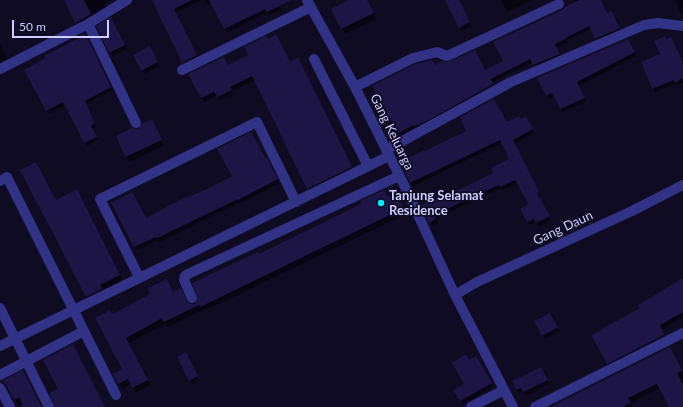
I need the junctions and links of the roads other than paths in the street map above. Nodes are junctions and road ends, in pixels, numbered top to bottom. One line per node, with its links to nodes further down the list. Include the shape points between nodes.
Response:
1 (128, 0): 4 (street)
2 (309, 3): 8 (street); 9 (street, Gang Keluarga)
3 (559, 4): 9 (street, via 447,56 436,52 413,58)
4 (88, 24): 7 (street); 10 (street)
5 (683, 26): 11 (street, via 658,23 644,25 512,82)
6 (314, 59): 12 (street)
7 (0, 70)
8 (182, 70)
9 (355, 87): 11 (street, Gang Keluarga)
10 (136, 124)
11 (388, 153): 12 (street); 13 (street, Gang Keluarga)
12 (368, 166): 16 (street)
13 (399, 176): 18 (street, Gang Keluarga); 19 (street, via 188,274 184,280)
14 (0, 181): 21 (street, via 8,177)
15 (683, 185): 18 (street, Gang Daun)
16 (296, 202): 17 (street); 17 (street, via 257,122 100,199)
17 (139, 277): 21 (street)
18 (455, 295): 29 (street, Gang Keluarga)
19 (192, 298)
20 (0, 308): 24 (street)
21 (74, 310): 22 (street); 24 (street)
22 (84, 331): 26 (street); 30 (street)
23 (683, 333): 35 (street)
24 (15, 338): 25 (street); 26 (street)
25 (0, 346)
26 (26, 362): 27 (street); 32 (street)
27 (0, 375)
28 (0, 388): 31 (street)
29 (504, 390): 33 (street); 34 (street, Gang Keluarga)
30 (116, 395)
31 (10, 407)
32 (49, 407)
33 (471, 407)
34 (513, 407)
35 (535, 407)

